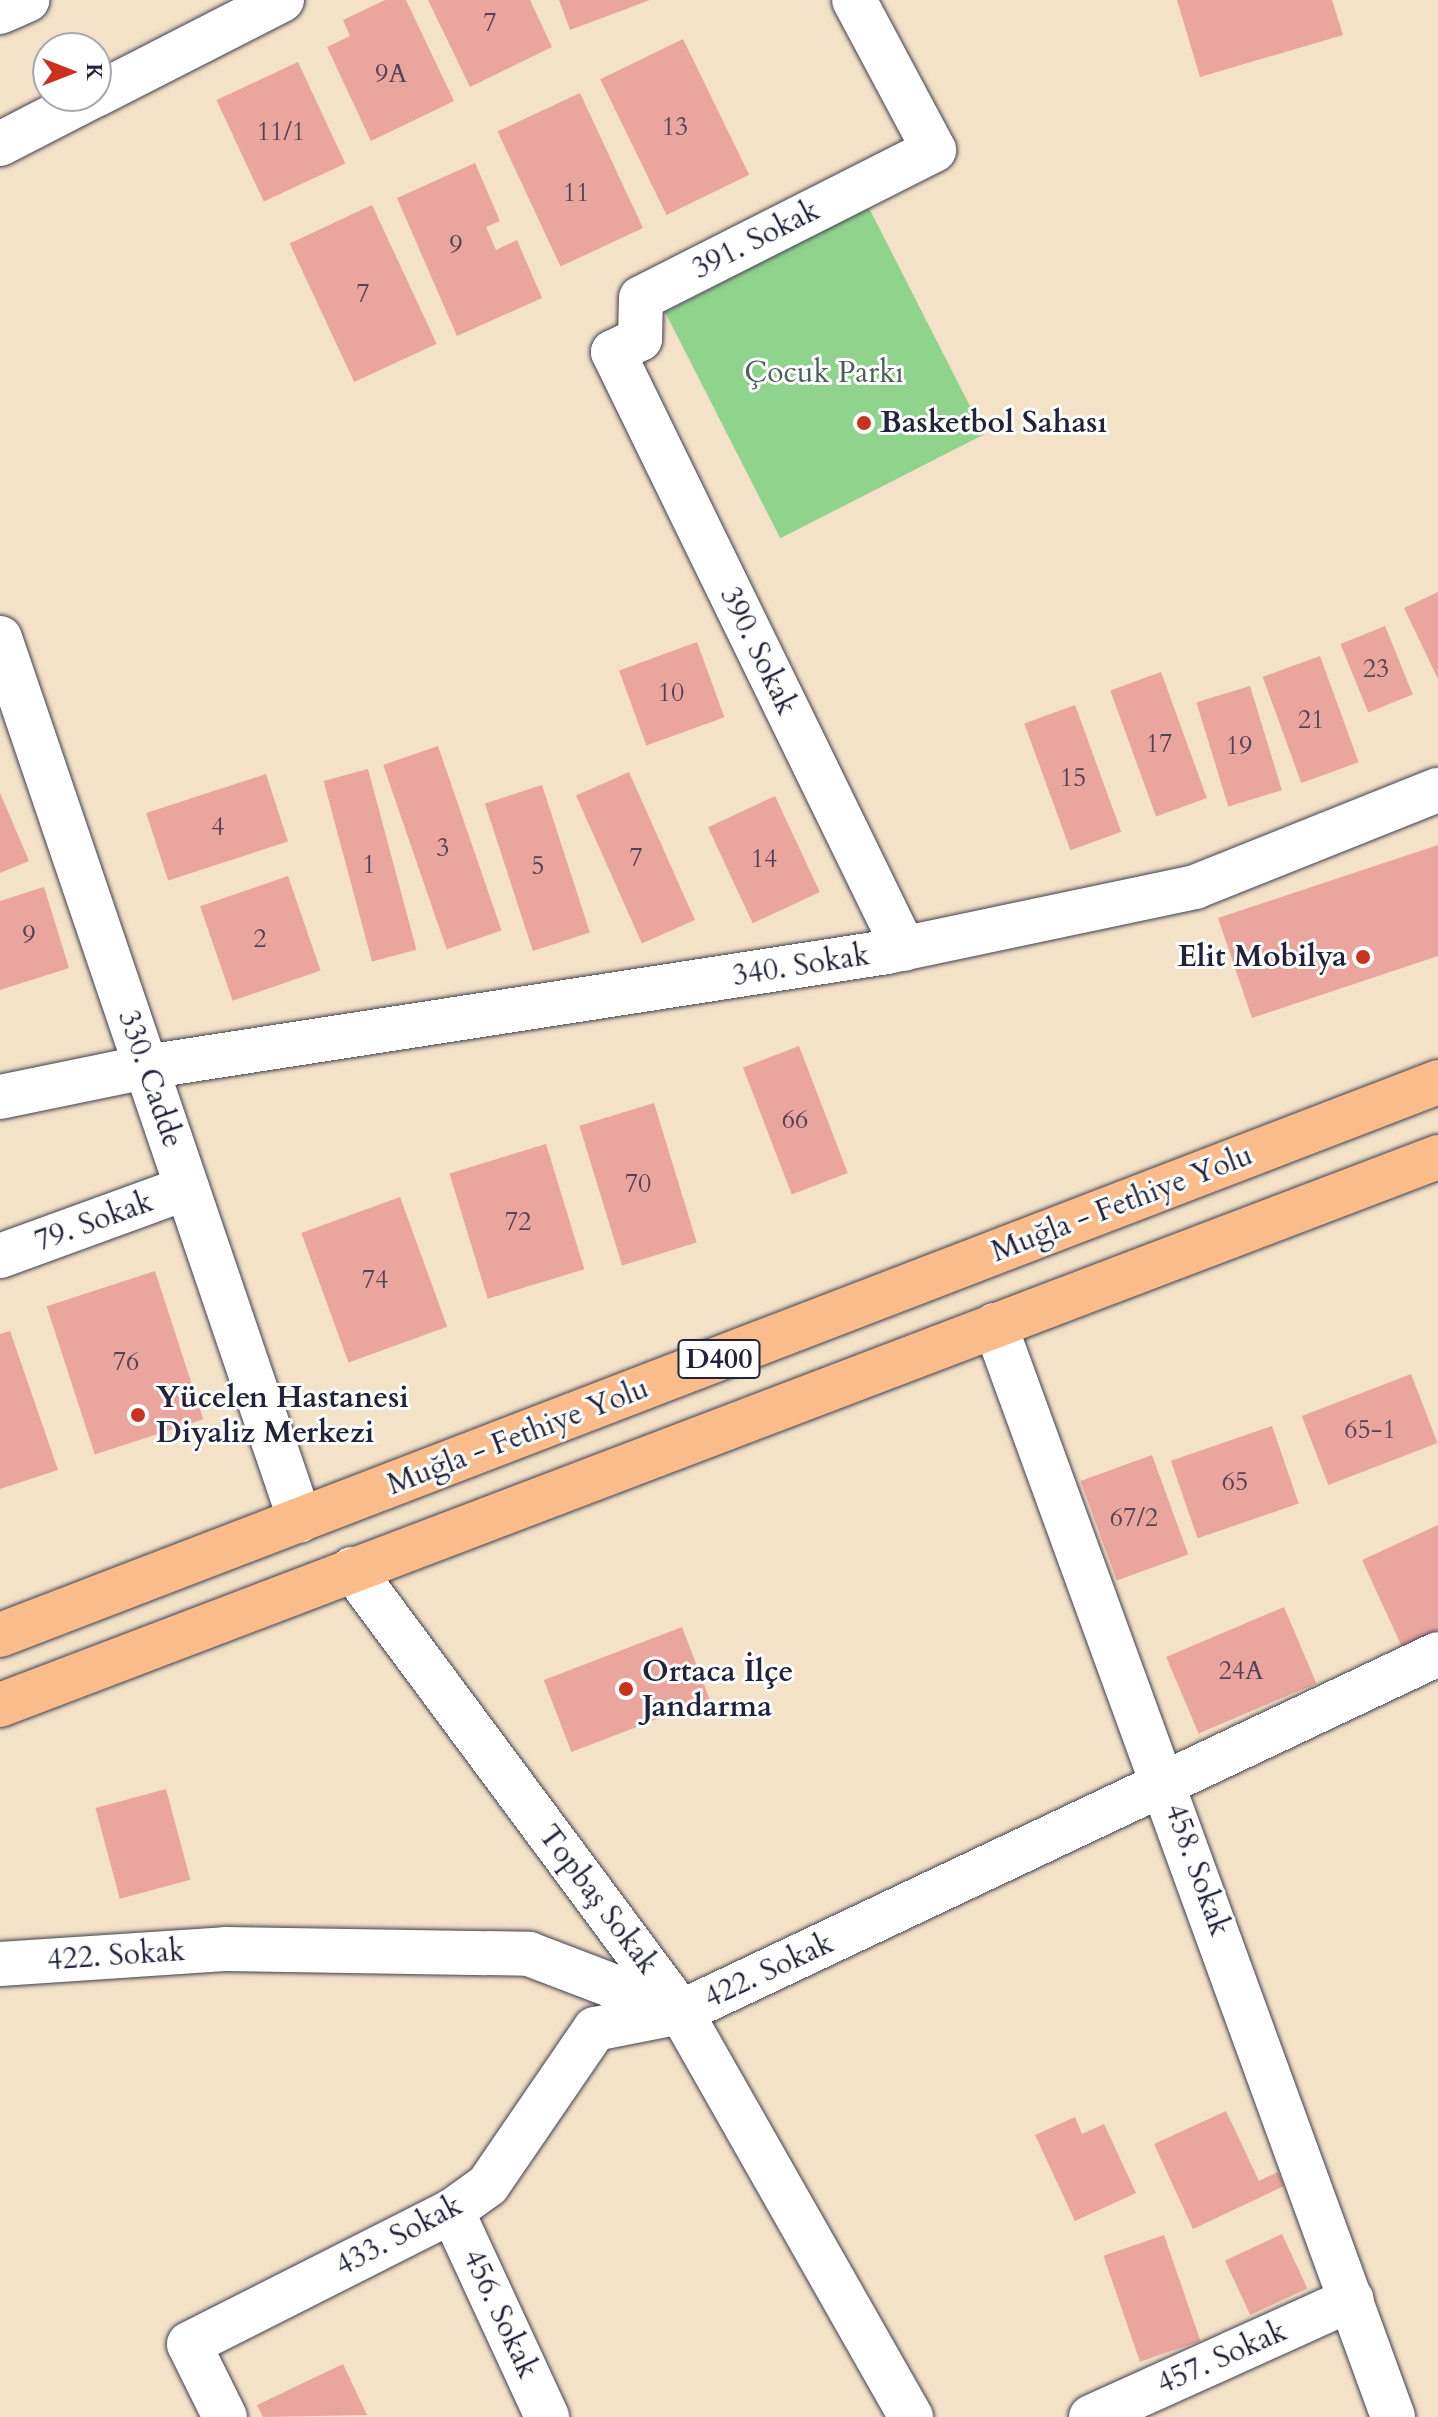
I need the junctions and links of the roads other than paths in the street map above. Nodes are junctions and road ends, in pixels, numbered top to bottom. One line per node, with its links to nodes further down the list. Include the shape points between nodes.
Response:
1 (27, 0): 4 (street)
2 (282, 0): 5 (street)
3 (854, 0): 8 (street, 391. Sokak, via 934,150 641,298 640,339)
4 (0, 12)
5 (112, 86)
6 (62, 112): 7 (street)
7 (0, 144)
8 (613, 352): 12 (street, 390. Sokak)
9 (0, 638): 10 (street, 330. Cadde)
10 (7, 682): 13 (street, 330. Cadde)
11 (1438, 790): 12 (street, 340. Sokak, via 1195,887)
12 (904, 949): 13 (street, 340. Sokak)
13 (146, 1067): 15 (street, 340. Sokak); 17 (street, 330. Cadde)
14 (1438, 1082): 20 (highway, Muğla - Fethiye Yolu / D400)
15 (0, 1097)
16 (1438, 1157): 19 (highway, D400)
17 (187, 1188): 18 (street, 79. Sokak); 20 (street, 330. Cadde)
18 (0, 1256)
19 (995, 1325): 21 (highway, D400); 25 (street, 458. Sokak)
20 (300, 1520): 22 (highway, Muğla - Fethiye Yolu / D400)
21 (352, 1569): 24 (highway, D400); 27 (street, Topbaş Sokak)
22 (0, 1635)
23 (1438, 1654): 25 (street, 422. Sokak)
24 (0, 1705)
25 (1167, 1786): 27 (street, 422. Sokak); 29 (street, 458. Sokak)
26 (0, 1964): 27 (street, 422. Sokak, via 225,1949 529,1954)
27 (681, 2012): 28 (street, 433. Sokak, via 595,2029 488,2185); 32 (street, Topbaş Sokak)
28 (452, 2211): 30 (street, 433. Sokak, via 189,2344); 31 (street, 456. Sokak)
29 (1352, 2299): 33 (street, 457. Sokak); 34 (street, 458. Sokak)
30 (225, 2417)
31 (547, 2417)
32 (911, 2417)
33 (1091, 2417)
34 (1393, 2417)

